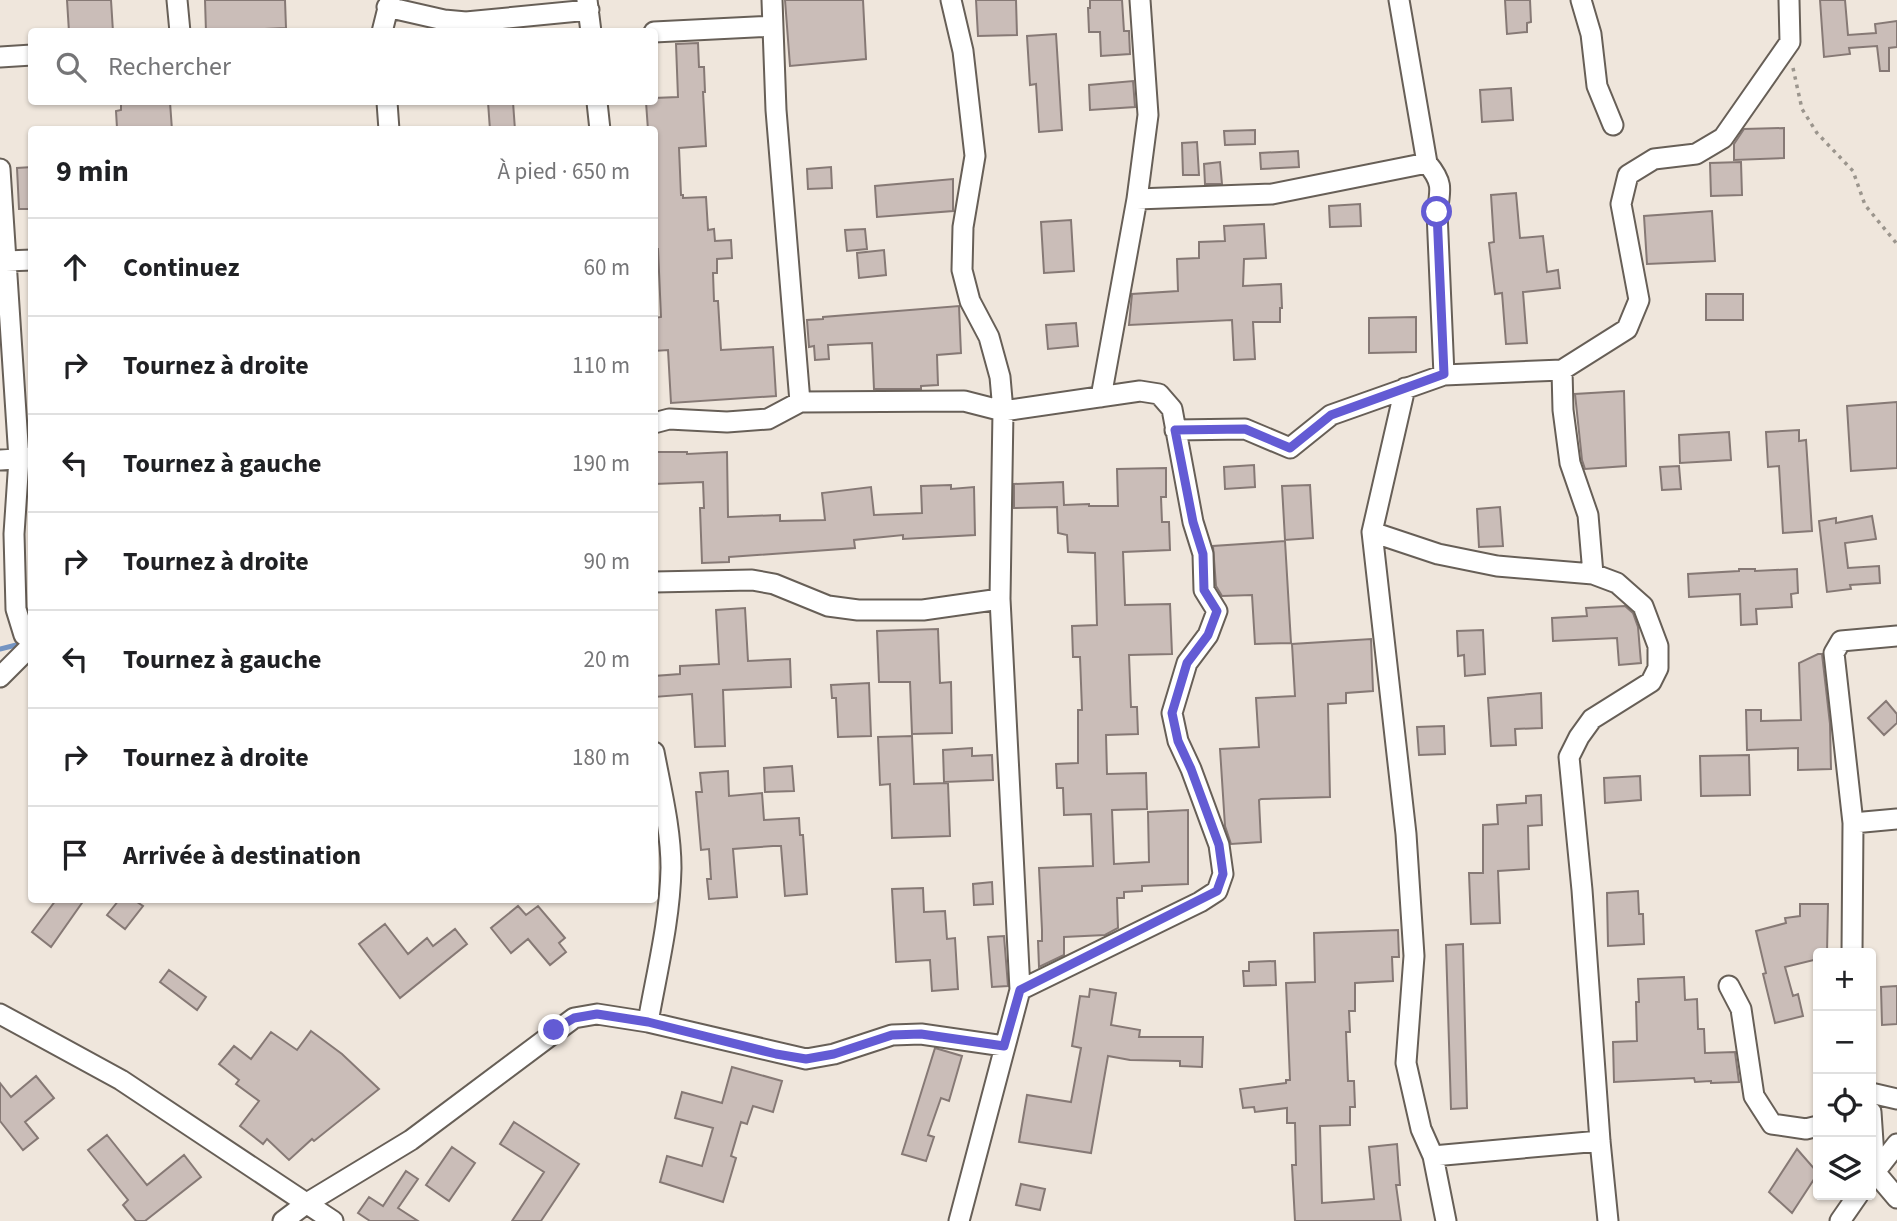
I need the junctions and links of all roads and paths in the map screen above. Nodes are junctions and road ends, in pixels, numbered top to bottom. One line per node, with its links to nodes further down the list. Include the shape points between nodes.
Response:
1 (177, 0): 11 (street)
2 (772, 0): 10 (street)
3 (951, 0): 34 (street, via 963,51 975,156 963,227 962,270 970,301 989,337)
4 (1140, 0): 25 (street, via 1148,115)
5 (1399, 0): 23 (street)
6 (1581, 0): 20 (street, via 1591,34 1597,86)
7 (1789, 0): 15 (street)
8 (388, 4): 9 (street, via 466,22); 12 (street)
9 (588, 5): 13 (street)
10 (772, 26): 14 (street); 33 (street)
11 (180, 28)
12 (383, 28)
13 (591, 28)
14 (658, 32)
15 (1790, 41): 26 (path, via 1802,109 1817,133 1853,171 1865,205); 29 (street, via 1723,138 1696,154 1654,159 1628,175 1621,204 1639,300 1627,329)
16 (28, 55): 17 (street)
17 (0, 57)
18 (387, 105): 21 (street)
19 (597, 105): 22 (street)
20 (1613, 125)
21 (389, 126)
22 (600, 126)
23 (1427, 163): 25 (street, via 1272,194); 30 (street, via 1441,190 1437,212)
24 (0, 169): 28 (street)
25 (1138, 199): 32 (street)
26 (1897, 244)
27 (28, 260): 28 (street)
28 (6, 261): 37 (street)
29 (1562, 370): 30 (street); 39 (street, via 1570,463 1588,515)
30 (1444, 374): 31 (street)
31 (1405, 388): 36 (street, via 1331,415 1290,448 1245,429); 38 (street)
32 (1101, 397): 34 (street); 36 (street, via 1140,391 1158,394 1172,409)
33 (800, 402): 34 (street, via 964,401); 35 (street, via 768,419)
34 (1003, 411): 41 (street)
35 (658, 422)
36 (1175, 430): 49 (street, via 1203,554 1204,590 1217,611 1208,635 1187,663 1172,713 1178,741 1219,845 1223,874 1217,891 1200,902)
37 (17, 459): 43 (street, via 16,608 26,642)
38 (1372, 532): 39 (street, via 1438,554 1497,566); 58 (street, via 1406,834 1414,956 1406,1063 1420,1129)
39 (1593, 574): 56 (street, via 1617,583 1643,606 1658,646 1658,668 1651,682 1592,719 1569,757)
40 (658, 582): 41 (street, via 752,580 828,606 858,610 923,610)
41 (1000, 599): 49 (street)
42 (1897, 636): 46 (street, via 1842,641 1834,653)
43 (0, 677)
44 (658, 775): 51 (street, via 671,866 667,918)
45 (1897, 819): 46 (street)
46 (1853, 823): 47 (street)
47 (1853, 948)
48 (1729, 986): 55 (street, via 1741,1009 1754,1096 1772,1124)
49 (1020, 990): 52 (street)
50 (0, 1014): 63 (street, via 121,1080)
51 (648, 1022): 52 (street, via 806,1059 892,1035 921,1034); 63 (street, via 597,1014 574,1018 411,1140)
52 (1004, 1046): 66 (street)
53 (1876, 1094): 54 (street)
54 (1897, 1099)
55 (1813, 1127)
56 (1600, 1140): 58 (street); 68 (street)
57 (1897, 1144): 59 (street)
58 (1433, 1156): 67 (street)
59 (1876, 1171)
60 (1876, 1178): 61 (street)
61 (1897, 1198)
62 (1854, 1200): 69 (street)
63 (307, 1203): 64 (street); 65 (street)
64 (283, 1221)
65 (332, 1221)
66 (959, 1221)
67 (1446, 1221)
68 (1608, 1221)
69 (1840, 1221)

